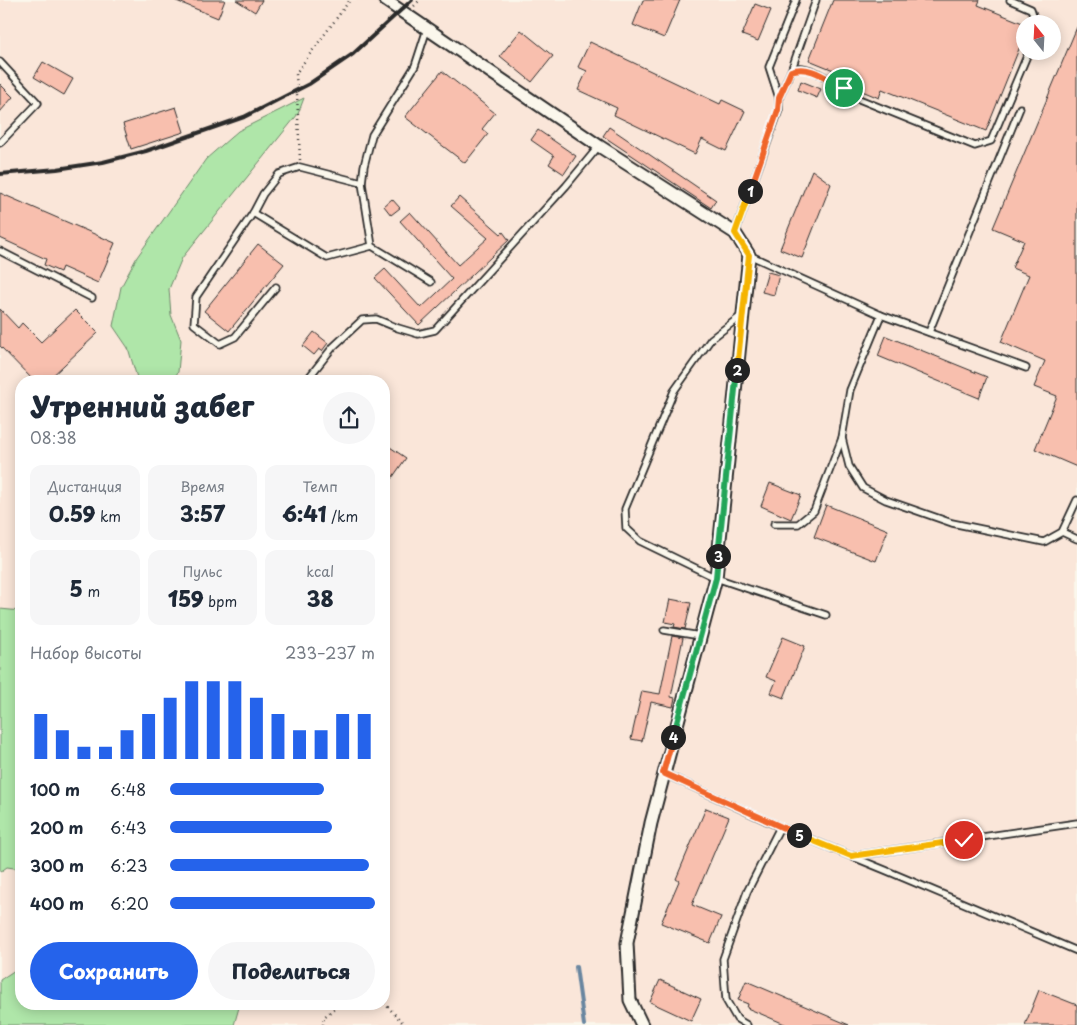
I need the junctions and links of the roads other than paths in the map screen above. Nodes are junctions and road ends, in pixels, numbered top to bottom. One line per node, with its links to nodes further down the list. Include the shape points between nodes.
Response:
1 (385, 0): 6 (street)
2 (796, 0): 10 (lane, via 769,67)
3 (816, 0): 9 (lane)
4 (1010, 0): 5 (lane, via 1031,9)
5 (1033, 15)
6 (427, 28): 13 (street); 14 (lane, via 415,66 372,135)
7 (1025, 60): 9 (lane, via 991,141 975,146 854,97 844,88 809,70 799,68)
8 (0, 62): 12 (lane, via 38,103)
9 (791, 71): 10 (lane)
10 (779, 98): 16 (lane, via 778,110)
11 (1020, 108): 25 (lane)
12 (0, 143)
13 (599, 146): 16 (street); 27 (lane, via 435,330 418,334 376,318 362,320 333,347)
14 (362, 183): 15 (lane, via 300,167 279,174); 17 (lane)
15 (253, 213): 17 (lane, via 327,258); 21 (lane, via 196,297 194,324 220,344 235,337)
16 (735, 233): 19 (street)
17 (372, 246): 20 (lane)
18 (0, 252): 22 (lane)
19 (749, 255): 23 (street); 24 (lane)
20 (431, 282)
21 (276, 287)
22 (92, 298)
23 (743, 315): 33 (street); 33 (lane, via 711,339 674,391 625,509 626,528 640,541)
24 (882, 315): 25 (lane); 28 (lane, via 850,390)
25 (929, 332): 26 (lane)
26 (1026, 368)
27 (311, 375)
28 (842, 438): 30 (lane, via 814,511 798,524); 31 (lane, via 849,466 864,488 886,500 952,523 1044,542)
29 (1077, 500): 31 (lane)
30 (774, 524)
31 (1062, 532): 32 (lane)
32 (1077, 539)
33 (716, 578): 34 (lane); 36 (street)
34 (826, 615)
35 (664, 630): 36 (lane)
36 (700, 636): 37 (street)
37 (663, 773): 39 (lane); 42 (street, via 627,943 630,1000)
38 (1077, 823): 40 (lane)
39 (780, 828): 40 (lane); 43 (lane, via 747,892 722,959 726,1000 737,1019)
40 (851, 856): 41 (lane)
41 (1077, 951)
42 (642, 1025)
43 (747, 1025)

